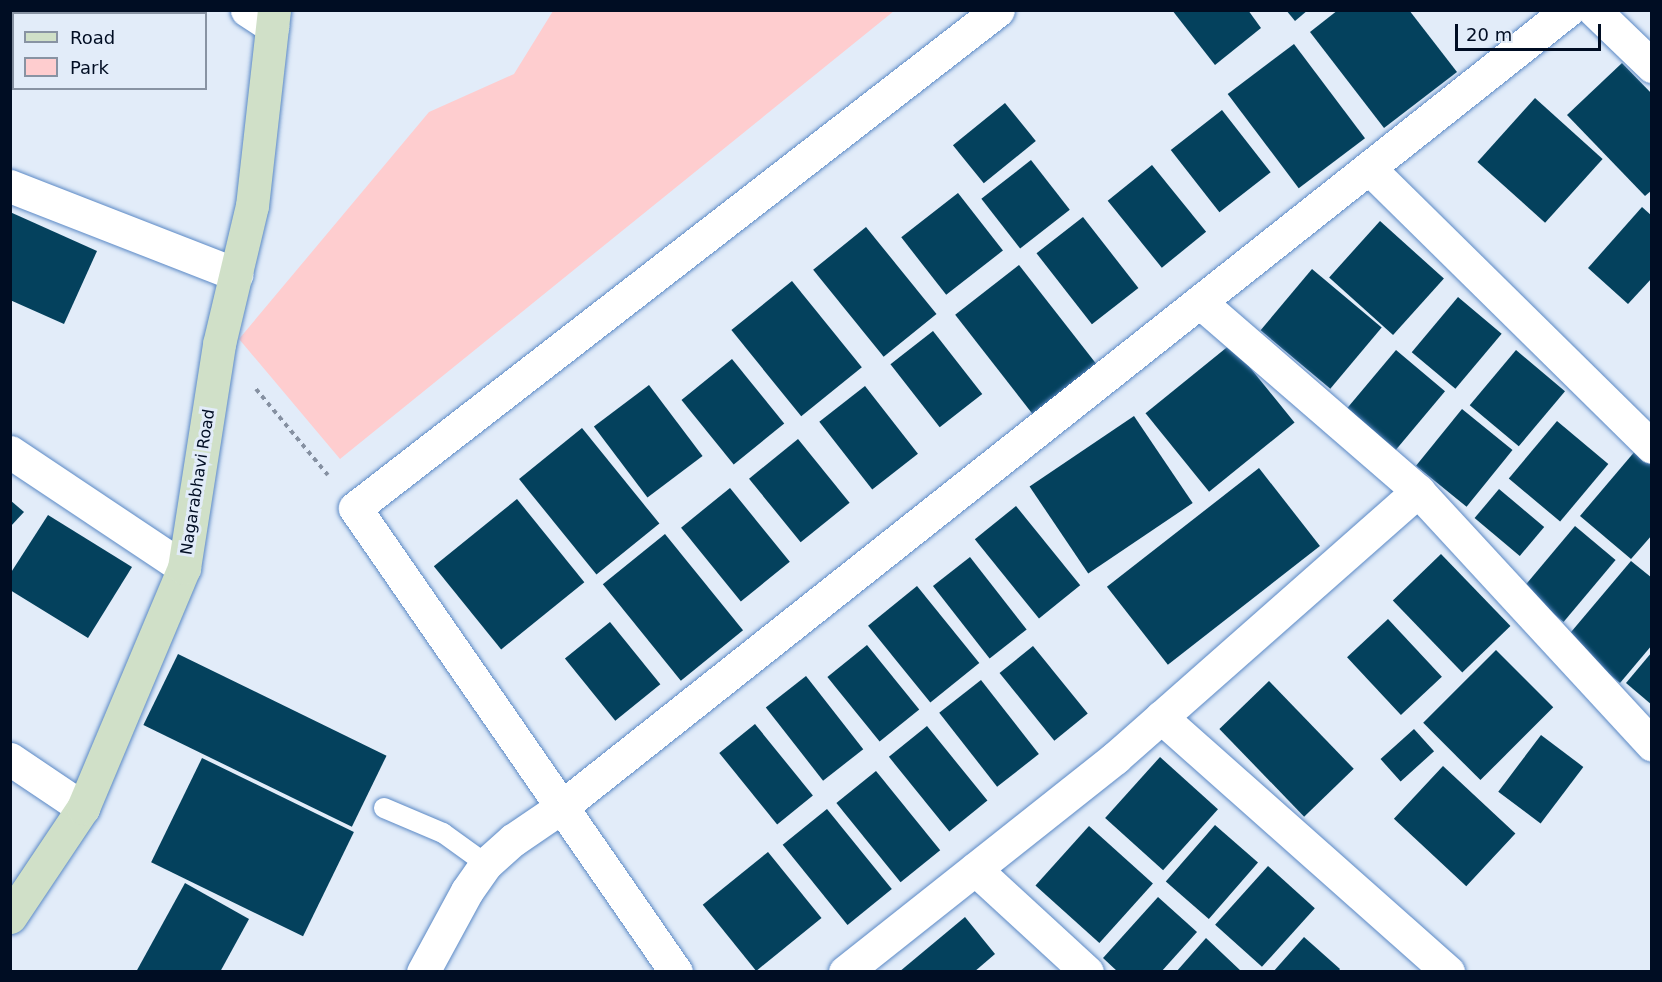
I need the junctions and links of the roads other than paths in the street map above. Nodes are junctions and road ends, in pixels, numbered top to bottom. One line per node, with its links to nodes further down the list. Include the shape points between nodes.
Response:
1 (998, 10): 19 (street, via 355,507)
2 (1568, 10): 6 (street)
3 (1594, 10): 5 (street)
4 (264, 16): 8 (main road, Nagarabhavi Road, via 252,206)
5 (1652, 66)
6 (1369, 168): 9 (street); 10 (street)
7 (10, 186): 8 (street)
8 (236, 274): 13 (main road, Nagarabhavi Road, via 219,344)
9 (1200, 302): 12 (street); 19 (street)
10 (1652, 447)
11 (10, 452): 13 (street)
12 (1418, 491): 14 (street); 15 (street)
13 (184, 568): 17 (main road, Nagarabhavi Road)
14 (1161, 717): 21 (street); 27 (street)
15 (1652, 745)
16 (10, 759): 17 (street)
17 (83, 808): 22 (main road, Nagarabhavi Road)
18 (384, 808): 20 (lane, via 443,833)
19 (560, 808): 20 (street); 24 (street)
20 (486, 864): 23 (street, via 466,891)
21 (975, 869): 25 (street); 26 (street)
22 (10, 917)
23 (423, 972)
24 (675, 972)
25 (845, 972)
26 (1087, 972)
27 (1448, 972)

